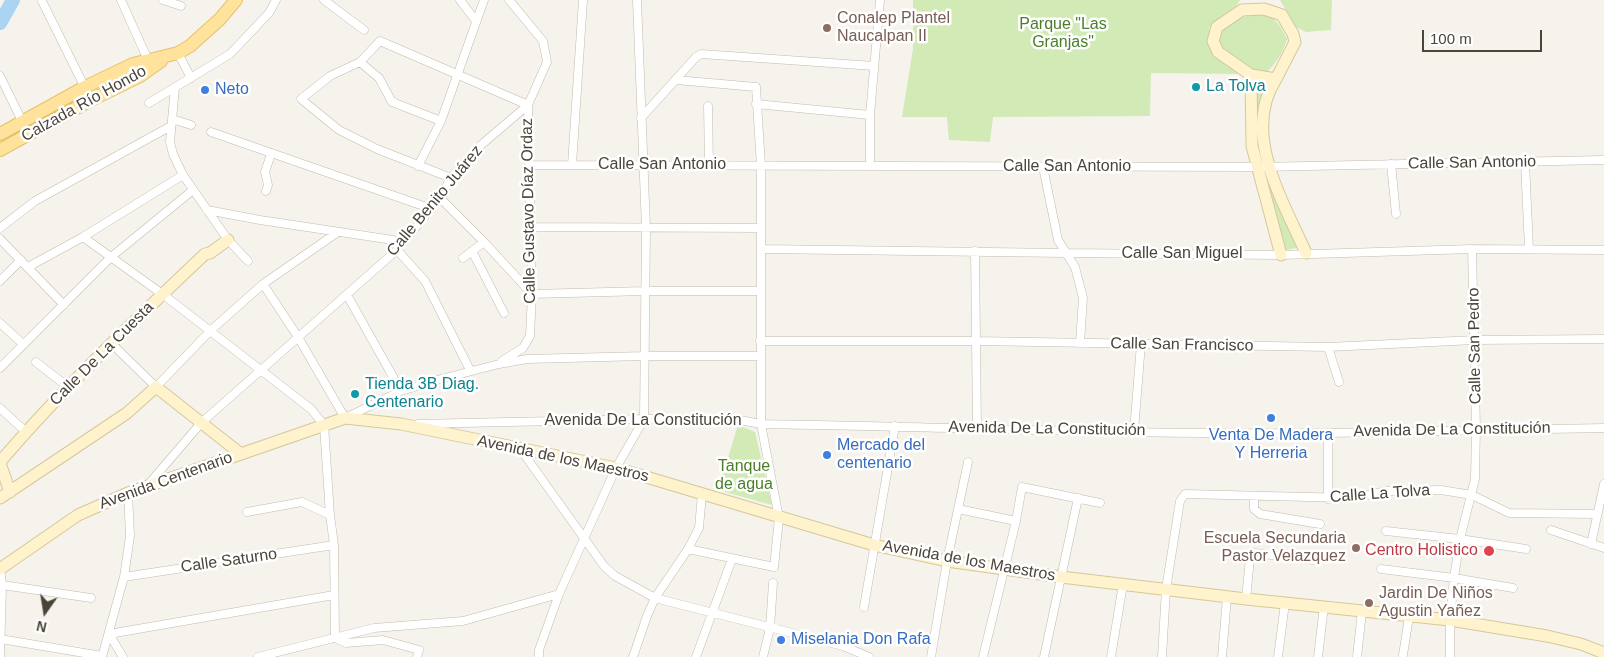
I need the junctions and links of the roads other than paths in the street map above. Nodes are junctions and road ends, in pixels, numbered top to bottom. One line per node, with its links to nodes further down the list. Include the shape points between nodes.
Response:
1 (121, 0): 18 (street)
2 (163, 0): 14 (street)
3 (236, 0): 17 (main road, Calzada Río Hondo, via 190,46)
4 (276, 0): 24 (street, via 230,54)
5 (324, 0): 16 (street)
6 (460, 0): 15 (street)
7 (484, 0): 15 (street)
8 (509, 0): 32 (street, Calle Gustavo Díaz Ordaz, via 543,42 547,62)
9 (584, 0): 48 (street)
10 (638, 0): 35 (street)
11 (880, 0): 20 (street)
12 (42, 1): 27 (street)
13 (1244, 5): 21 (main road, via 1217,27 1213,41 1218,52); 25 (main road, via 1282,15 1292,34 1295,42)
14 (181, 6)
15 (476, 21): 23 (street)
16 (364, 30)
17 (173, 55): 18 (main road, Calzada Río Hondo); 24 (street); 29 (main road, Calzada Río Hondo, via 140,76)
18 (148, 60): 27 (main road, Calzada Río Hondo)
19 (360, 62): 23 (street, via 380,41); 37 (street, via 379,78 392,102); 51 (street, via 330,76 301,99 339,130)
20 (874, 66): 26 (street, via 701,54); 34 (street)
21 (1251, 75): 25 (main road); 54 (main road, via 1252,146)
22 (0, 76): 36 (street)
23 (458, 76): 32 (street); 37 (street)
24 (191, 78): 28 (street)
25 (1276, 79): 54 (main road, via 1269,89 1263,112)
26 (676, 80): 31 (street, via 756,87); 35 (street)
27 (85, 87): 29 (street); 36 (main road, Calzada Río Hondo)
28 (175, 88): 30 (street); 38 (street)
29 (91, 100): 42 (main road, Calzada Río Hondo)
30 (149, 103)
31 (756, 104): 34 (street); 52 (street)
32 (528, 105): 47 (street, Calle Gustavo Díaz Ordaz); 57 (street, Calle Benito Juárez, via 481,145)
33 (708, 106): 50 (street)
34 (870, 115): 53 (street)
35 (641, 118): 49 (street)
36 (22, 121): 41 (main road, Calzada Río Hondo)
37 (441, 121): 51 (street)
38 (172, 123): 39 (street); 56 (street, via 171,148); 65 (street, via 35,201)
39 (191, 125)
40 (211, 132): 43 (street)
41 (0, 134)
42 (0, 150)
43 (271, 154): 59 (street, via 265,172); 61 (street)
44 (1604, 160): 45 (street, Calle San Antonio)
45 (1525, 162): 46 (street, Calle San Antonio); 76 (street)
46 (1391, 164): 54 (street, Calle San Antonio); 63 (street)
47 (530, 165): 48 (street, Calle San Antonio); 64 (street, Calle Gustavo Díaz Ordaz)
48 (572, 165): 49 (street, Calle San Antonio)
49 (644, 165): 50 (street, Calle San Antonio); 66 (street)
50 (709, 165): 52 (street, Calle San Antonio)
51 (418, 166): 57 (street)
52 (761, 166): 53 (street, Calle San Antonio); 67 (street)
53 (870, 166): 55 (street, Calle San Antonio)
54 (1263, 166): 55 (street, Calle San Antonio); 81 (main road); 83 (main road)
55 (1044, 167): 82 (street, via 1058,240)
56 (184, 175): 58 (street); 69 (street)
57 (452, 178): 60 (street, Calle Benito Juárez)
58 (194, 190): 62 (street); 84 (street)
59 (266, 191)
60 (440, 198): 61 (street, Calle Benito Juárez); 73 (street)
61 (432, 209): 77 (street, Calle Benito Juárez)
62 (207, 210): 68 (street); 71 (street)
63 (1396, 214)
64 (530, 227): 66 (street); 93 (street, Calle Gustavo Díaz Ordaz)
65 (0, 228)
66 (646, 228): 67 (street); 91 (street)
67 (760, 228): 74 (street)
68 (338, 232): 72 (street); 90 (street)
69 (83, 237): 84 (street); 88 (street)
70 (0, 239): 86 (street)
71 (228, 240): 87 (street); 95 (main road, Calle De La Cuesta, via 205,254)
72 (393, 240)
73 (484, 242): 79 (street); 93 (street)
74 (761, 249): 80 (street, Calle San Miguel); 92 (street)
75 (1472, 249): 76 (street, Calle San Miguel); 81 (street, Calle San Miguel); 102 (street, Calle San Pedro)
76 (1529, 249): 78 (street, Calle San Miguel)
77 (397, 250): 94 (street, Calle Benito Juárez); 116 (street, via 425,281)
78 (1604, 250)
79 (472, 251): 85 (street); 97 (street)
80 (975, 251): 82 (street, Calle San Miguel); 104 (street)
81 (1306, 253): 83 (street, Calle San Miguel)
82 (1066, 254): 83 (street, Calle San Miguel); 106 (street, via 1075,267 1083,298)
83 (1281, 254)
84 (112, 257): 95 (street); 96 (street)
85 (463, 258)
86 (20, 260): 88 (street); 89 (street)
87 (248, 260)
88 (28, 267): 96 (street)
89 (0, 281)
90 (263, 284): 99 (street); 100 (street)
91 (646, 291): 92 (street); 93 (street); 110 (street)
92 (760, 292): 103 (street)
93 (532, 294): 113 (street, Calle Gustavo Díaz Ordaz, via 530,336 522,348)
94 (347, 295): 100 (street, Calle Benito Juárez); 120 (street)
95 (163, 296): 99 (street); 105 (main road, Calle De La Cuesta)
96 (64, 304): 107 (street)
97 (504, 313)
98 (0, 323): 107 (street)
99 (210, 331): 115 (street); 119 (street)
100 (298, 337): 115 (street, Calle Benito Juárez); 122 (street)
101 (1604, 339): 102 (street, Calle San Francisco)
102 (1475, 340): 109 (street, Calle San Francisco); 131 (street, Calle San Pedro)
103 (760, 341): 104 (street, Calle San Francisco); 111 (street)
104 (976, 341): 106 (street, Calle San Francisco); 129 (street)
105 (111, 343): 118 (main road, Calle De La Cuesta); 119 (street)
106 (1080, 343): 108 (street, Calle San Francisco)
107 (23, 344): 114 (street)
108 (1141, 344): 109 (street, Calle San Francisco); 132 (street)
109 (1328, 347): 117 (street)
110 (645, 356): 111 (street); 113 (street, via 527,359); 123 (street)
111 (760, 356): 126 (street)
112 (36, 362): 118 (street)
113 (499, 364): 116 (street)
114 (0, 368)
115 (261, 370): 124 (street, Calle Benito Juárez); 127 (street, via 311,408)
116 (470, 370): 120 (street)
117 (1338, 382)
118 (68, 386): 133 (main road, Calle De La Cuesta)
119 (156, 387): 124 (main road); 142 (main road, via 127,413)
120 (401, 391): 122 (street)
121 (0, 408): 133 (street)
122 (345, 418): 125 (main road, Avenida de los Maestros); 127 (main road, Avenida Centenario)
123 (644, 419): 125 (street, Avenida De La Constitución); 126 (street, Avenida De La Constitución, via 734,419); 139 (street)
124 (201, 423): 136 (main road); 141 (street, Calle Benito Juárez)
125 (401, 424): 135 (main road, Avenida de los Maestros)
126 (760, 424): 128 (street, Avenida De La Constitución); 156 (street)
127 (324, 425): 136 (main road, Avenida Centenario); 155 (street)
128 (896, 426): 129 (street, Avenida De La Constitución); 164 (street)
129 (977, 428): 132 (street, Avenida De La Constitución)
130 (1604, 428): 131 (street, Avenida De La Constitución)
131 (1476, 429): 134 (street, Avenida De La Constitución); 145 (street, Calle San Pedro)
132 (1134, 431): 134 (street, Avenida De La Constitución)
133 (26, 432): 137 (main road, Calle De La Cuesta)
134 (1328, 433): 150 (street)
135 (521, 450): 139 (main road, Avenida de los Maestros); 161 (street)
136 (242, 454): 141 (main road, Avenida Centenario)
137 (0, 462): 142 (main road, Calle De La Cuesta)
138 (968, 462): 152 (street)
139 (616, 468): 144 (main road, Avenida de los Maestros); 161 (street)
140 (1604, 484): 146 (street)
141 (146, 487): 143 (main road, Avenida Centenario)
142 (10, 492): 148 (main road)
143 (128, 493): 172 (main road, Avenida Centenario, via 78,515); 175 (street, via 130,536)
144 (702, 494): 156 (main road, Avenida de los Maestros); 167 (street, via 699,528)
145 (1472, 495): 150 (street, Calle La Tolva, via 1424,490); 154 (street, Calle La Tolva, via 1509,513); 162 (street, Calle San Pedro)
146 (1603, 495): 154 (street)
147 (1254, 497): 150 (street, Calle La Tolva); 158 (street, via 1253,507 1260,514); 182 (street, Calle La Tolva, via 1188,494 1182,497)
148 (0, 498)
149 (1078, 498): 151 (street); 157 (street, via 1022,487); 176 (street)
150 (1328, 499)
151 (1100, 503)
152 (958, 509): 157 (street); 170 (street)
153 (247, 512): 155 (street, via 302,502)
154 (1597, 514): 163 (street)
155 (330, 515): 165 (street)
156 (779, 518): 164 (main road, Avenida de los Maestros); 169 (street, via 774,567)
157 (1016, 521): 173 (street)
158 (1320, 524)
159 (1551, 530): 163 (street)
160 (1386, 531): 162 (street)
161 (584, 538): 183 (street); 187 (street, via 615,576)
162 (1460, 539): 168 (street); 177 (street, Calle San Pedro)
163 (1591, 544): 166 (street)
164 (874, 545): 170 (main road, Avenida de los Maestros); 191 (street)
165 (334, 546): 175 (street, Calle Saturno); 184 (street)
166 (1604, 548)
167 (688, 549): 169 (street); 187 (street)
168 (1526, 549)
169 (732, 559): 193 (street)
170 (947, 560): 173 (main road, Avenida de los Maestros); 213 (street)
171 (1313, 560): 188 (street, via 1255,553 1250,558)
172 (0, 568): 180 (street)
173 (1003, 569): 176 (main road, Avenida de los Maestros); 214 (street)
174 (1381, 570): 177 (street)
175 (124, 576): 197 (street)
176 (1061, 577): 179 (main road, Avenida de los Maestros); 215 (street)
177 (1454, 578): 181 (street); 195 (street, Calle San Pedro)
178 (773, 583): 196 (street)
179 (1123, 584): 182 (main road, Avenida de los Maestros); 216 (street)
180 (2, 585): 186 (street); 199 (street)
181 (1513, 588)
182 (1166, 589): 185 (main road, Avenida de los Maestros); 217 (street)
183 (559, 594): 198 (street, via 463,621 374,628); 209 (street)
184 (334, 595): 197 (street); 198 (street)
185 (1227, 597): 188 (main road, Avenida de los Maestros); 218 (street)
186 (91, 598)
187 (655, 598): 193 (street); 210 (street)
188 (1246, 599): 189 (main road, Avenida de los Maestros)
189 (1285, 603): 190 (main road, Avenida de los Maestros); 219 (street)
190 (1324, 606): 192 (main road, Avenida de los Maestros); 220 (street)
191 (864, 607)
192 (1362, 611): 194 (main road, Avenida de los Maestros); 221 (street)
193 (712, 614): 196 (street); 211 (street)
194 (1409, 616): 195 (main road, Avenida de los Maestros); 202 (street)
195 (1450, 620): 200 (main road, Avenida de los Maestros, via 1547,636); 222 (street, Calle San Pedro)
196 (770, 628): 203 (street, via 843,646); 212 (street)
197 (109, 634): 205 (street); 206 (street)
198 (335, 638): 201 (street); 208 (street, via 346,643 383,640 418,650)
199 (0, 639): 204 (street); 205 (street)
200 (1604, 652)
201 (278, 654): 207 (street)
202 (1403, 655)
203 (867, 656)
204 (0, 657)
205 (102, 657)
206 (123, 657)
207 (258, 657)
208 (417, 657)
209 (539, 657)
210 (633, 657)
211 (696, 657)
212 (763, 657)
213 (931, 657)
214 (982, 657)
215 (1044, 657)
216 (1111, 657)
217 (1162, 657)
218 (1222, 657)
219 (1278, 657)
220 (1318, 657)
221 (1357, 657)
222 (1450, 657)

